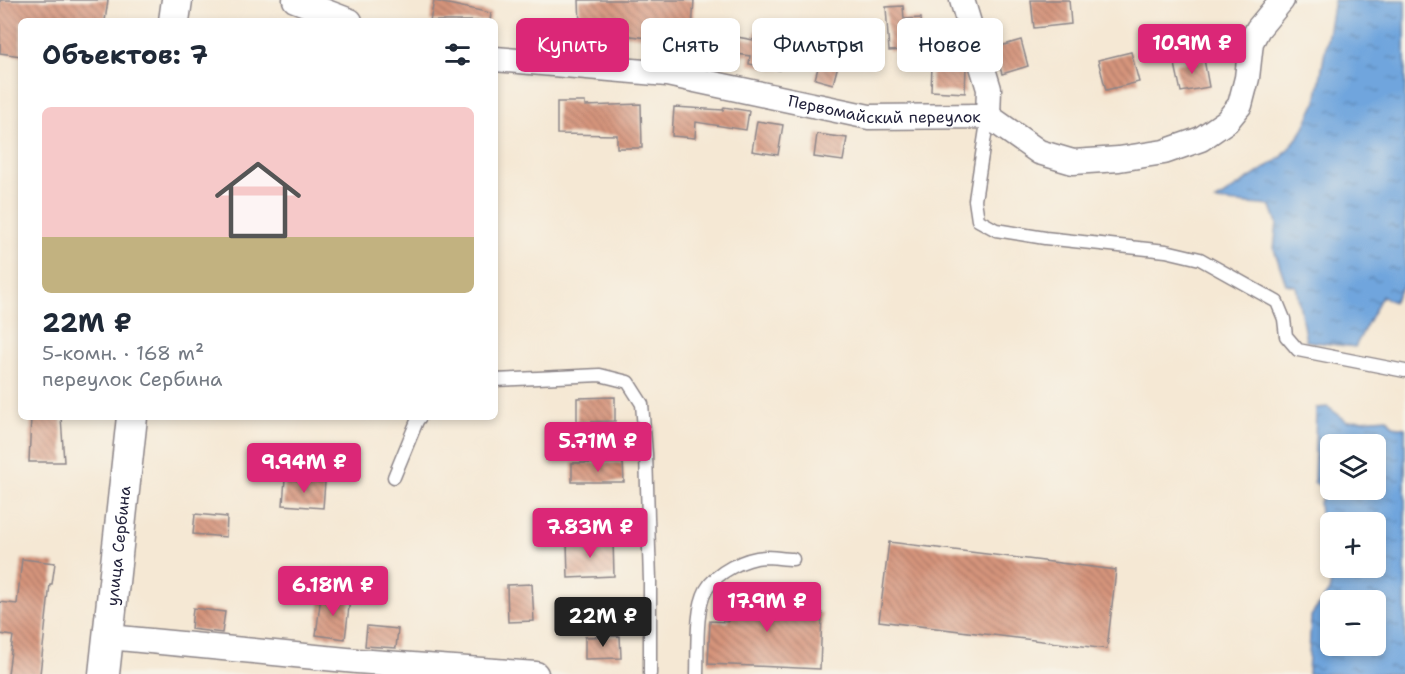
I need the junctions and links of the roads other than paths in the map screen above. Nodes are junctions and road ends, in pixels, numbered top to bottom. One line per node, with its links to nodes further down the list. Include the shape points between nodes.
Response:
1 (177, 0): 5 (street)
2 (296, 0): 6 (street)
3 (962, 0): 8 (street, via 989,89)
4 (1282, 0): 8 (street, Первомайский переулок, via 1251,42 1240,105 1227,121 1201,140 1164,152 1073,162 1039,152)
5 (174, 18)
6 (342, 18)
7 (498, 59): 8 (street, Первомайский переулок, via 667,74 869,117)
8 (988, 116): 9 (lane, via 975,200 978,220 996,230 1166,251 1200,260 1277,302 1286,336 1298,350)
9 (1405, 371)
10 (498, 380): 18 (lane, via 600,375 628,382 642,404)
11 (132, 420): 15 (street, улица Сербина)
12 (418, 420): 13 (lane)
13 (394, 477)
14 (793, 560): 19 (lane, via 764,557 746,561 713,580 705,592 700,614)
15 (109, 637): 16 (street, улица Сербина); 17 (street)
16 (104, 674)
17 (536, 674)
18 (650, 674)
19 (697, 674)

